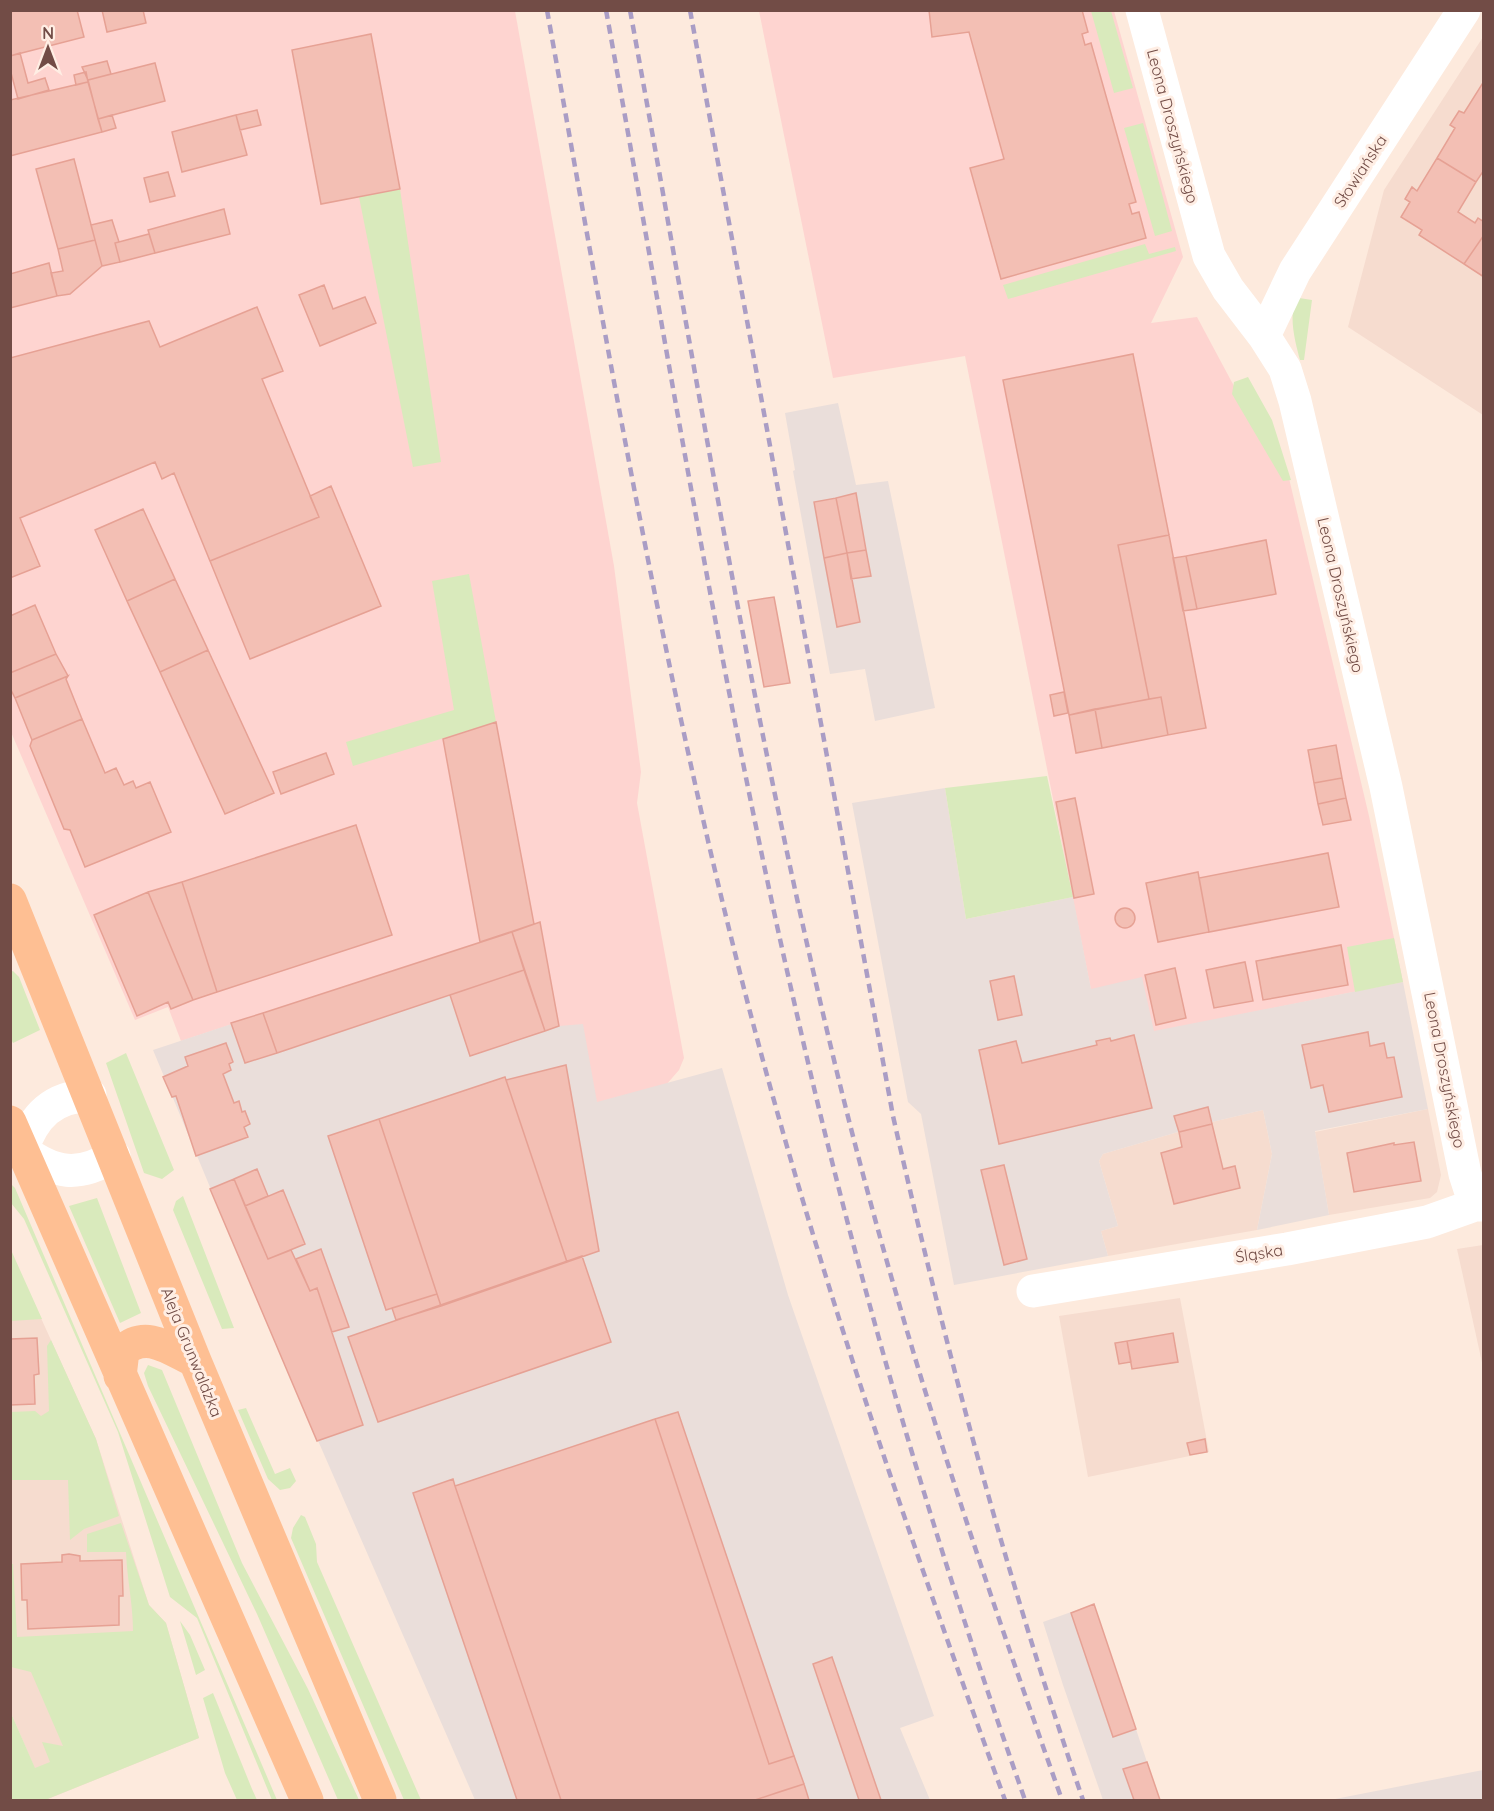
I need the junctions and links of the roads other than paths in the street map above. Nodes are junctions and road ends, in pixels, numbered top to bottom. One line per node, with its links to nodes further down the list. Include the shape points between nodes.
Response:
1 (1142, 10): 3 (street, Leona Droszyńskiego, via 1209,256 1228,289)
2 (1464, 10): 3 (street, Słowiańska, via 1295,271)
3 (1264, 336): 8 (street, Leona Droszyńskiego, via 1285,369 1300,424 1386,787 1466,1174)
4 (14, 927): 5 (main road, Aleja Grunwaldzka)
5 (90, 1095): 6 (street, via 74,1096 45,1108); 7 (main road, Aleja Grunwaldzka)
6 (14, 1142): 7 (street, via 50,1167 67,1171 96,1168); 11 (main road)
7 (114, 1156): 10 (main road, Aleja Grunwaldzka)
8 (1479, 1205): 9 (street, Śląska, via 1426,1222 1287,1249)
9 (1032, 1291)
10 (195, 1361): 11 (main road, via 152,1341 141,1340 123,1351); 13 (main road, Aleja Grunwaldzka)
11 (120, 1376): 12 (main road)
12 (307, 1800)
13 (380, 1800)

